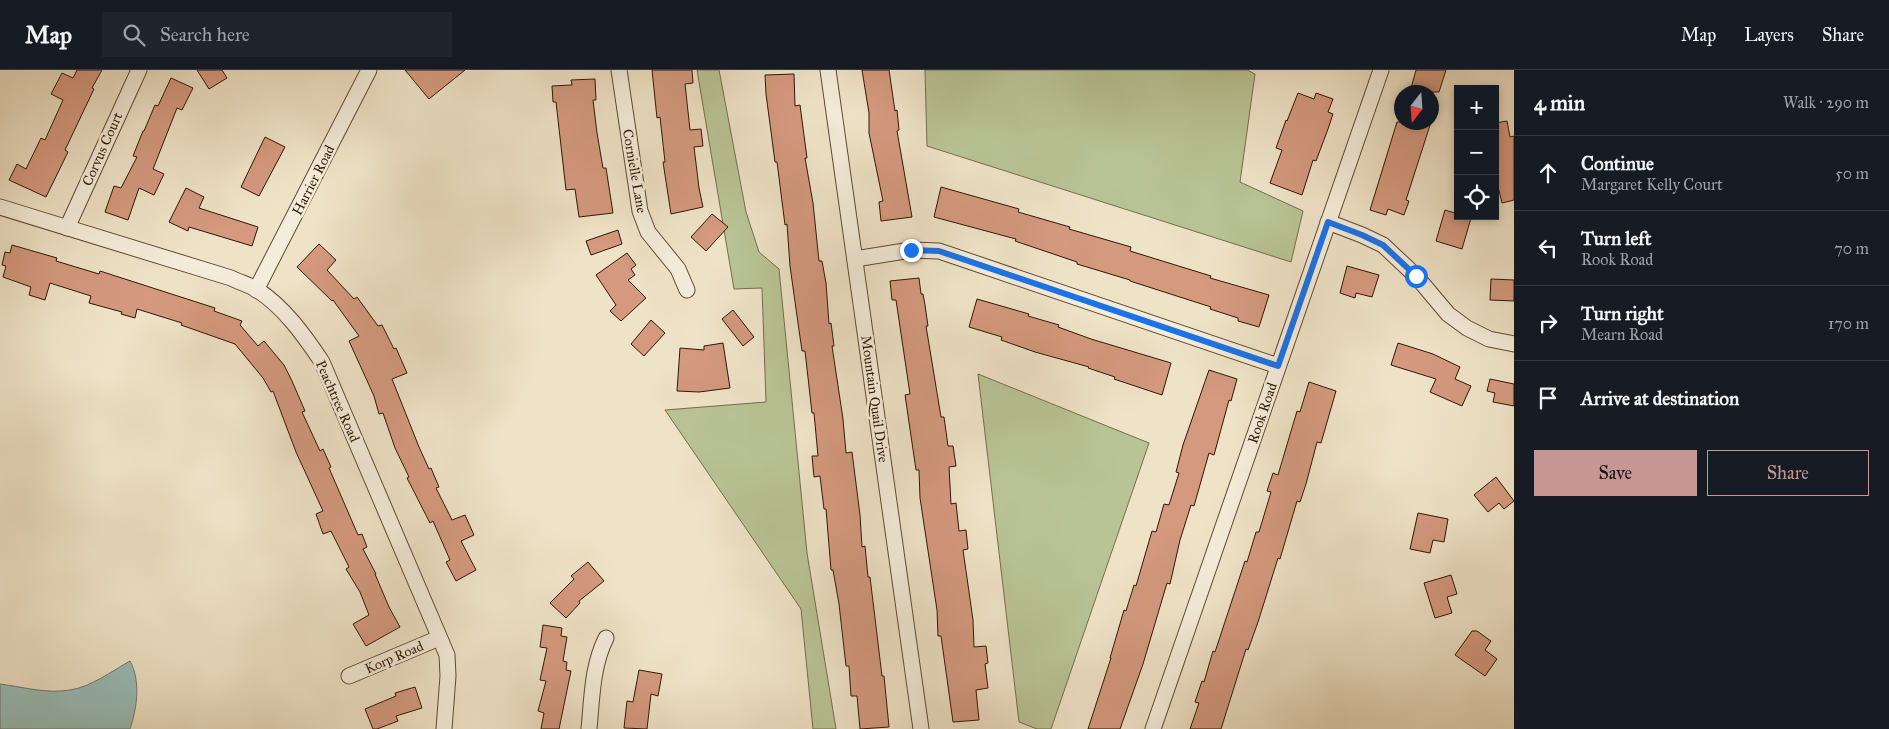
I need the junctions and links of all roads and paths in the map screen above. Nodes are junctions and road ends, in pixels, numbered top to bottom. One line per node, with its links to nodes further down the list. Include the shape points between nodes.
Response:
1 (139, 70): 8 (street, Corvus Court)
2 (370, 70): 10 (street, Harrier Road)
3 (618, 70): 11 (street, Cornielle Lane, via 640,211 648,232 678,269)
4 (828, 70): 9 (street, Mountain Quail Drive)
5 (1381, 70): 7 (street, Rook Road)
6 (0, 208): 8 (street, Peachtree Road)
7 (1328, 222): 12 (street, via 1383,245 1416,276 1448,314 1467,328); 13 (street, Rook Road)
8 (67, 228): 10 (street, Peachtree Road, via 231,278)
9 (855, 259): 13 (street, via 911,250 939,251); 19 (street, Mountain Quail Drive)
10 (256, 290): 14 (street, Peachtree Road, via 303,334 322,362)
11 (688, 290)
12 (1514, 344)
13 (1278, 366): 20 (street, Rook Road)
14 (439, 638): 16 (street, Korp Road); 17 (street, Peachtree Road, via 447,655 448,669)
15 (606, 638): 18 (street, via 595,669)
16 (349, 676)
17 (444, 729)
18 (589, 729)
19 (921, 729)
20 (1153, 729)

